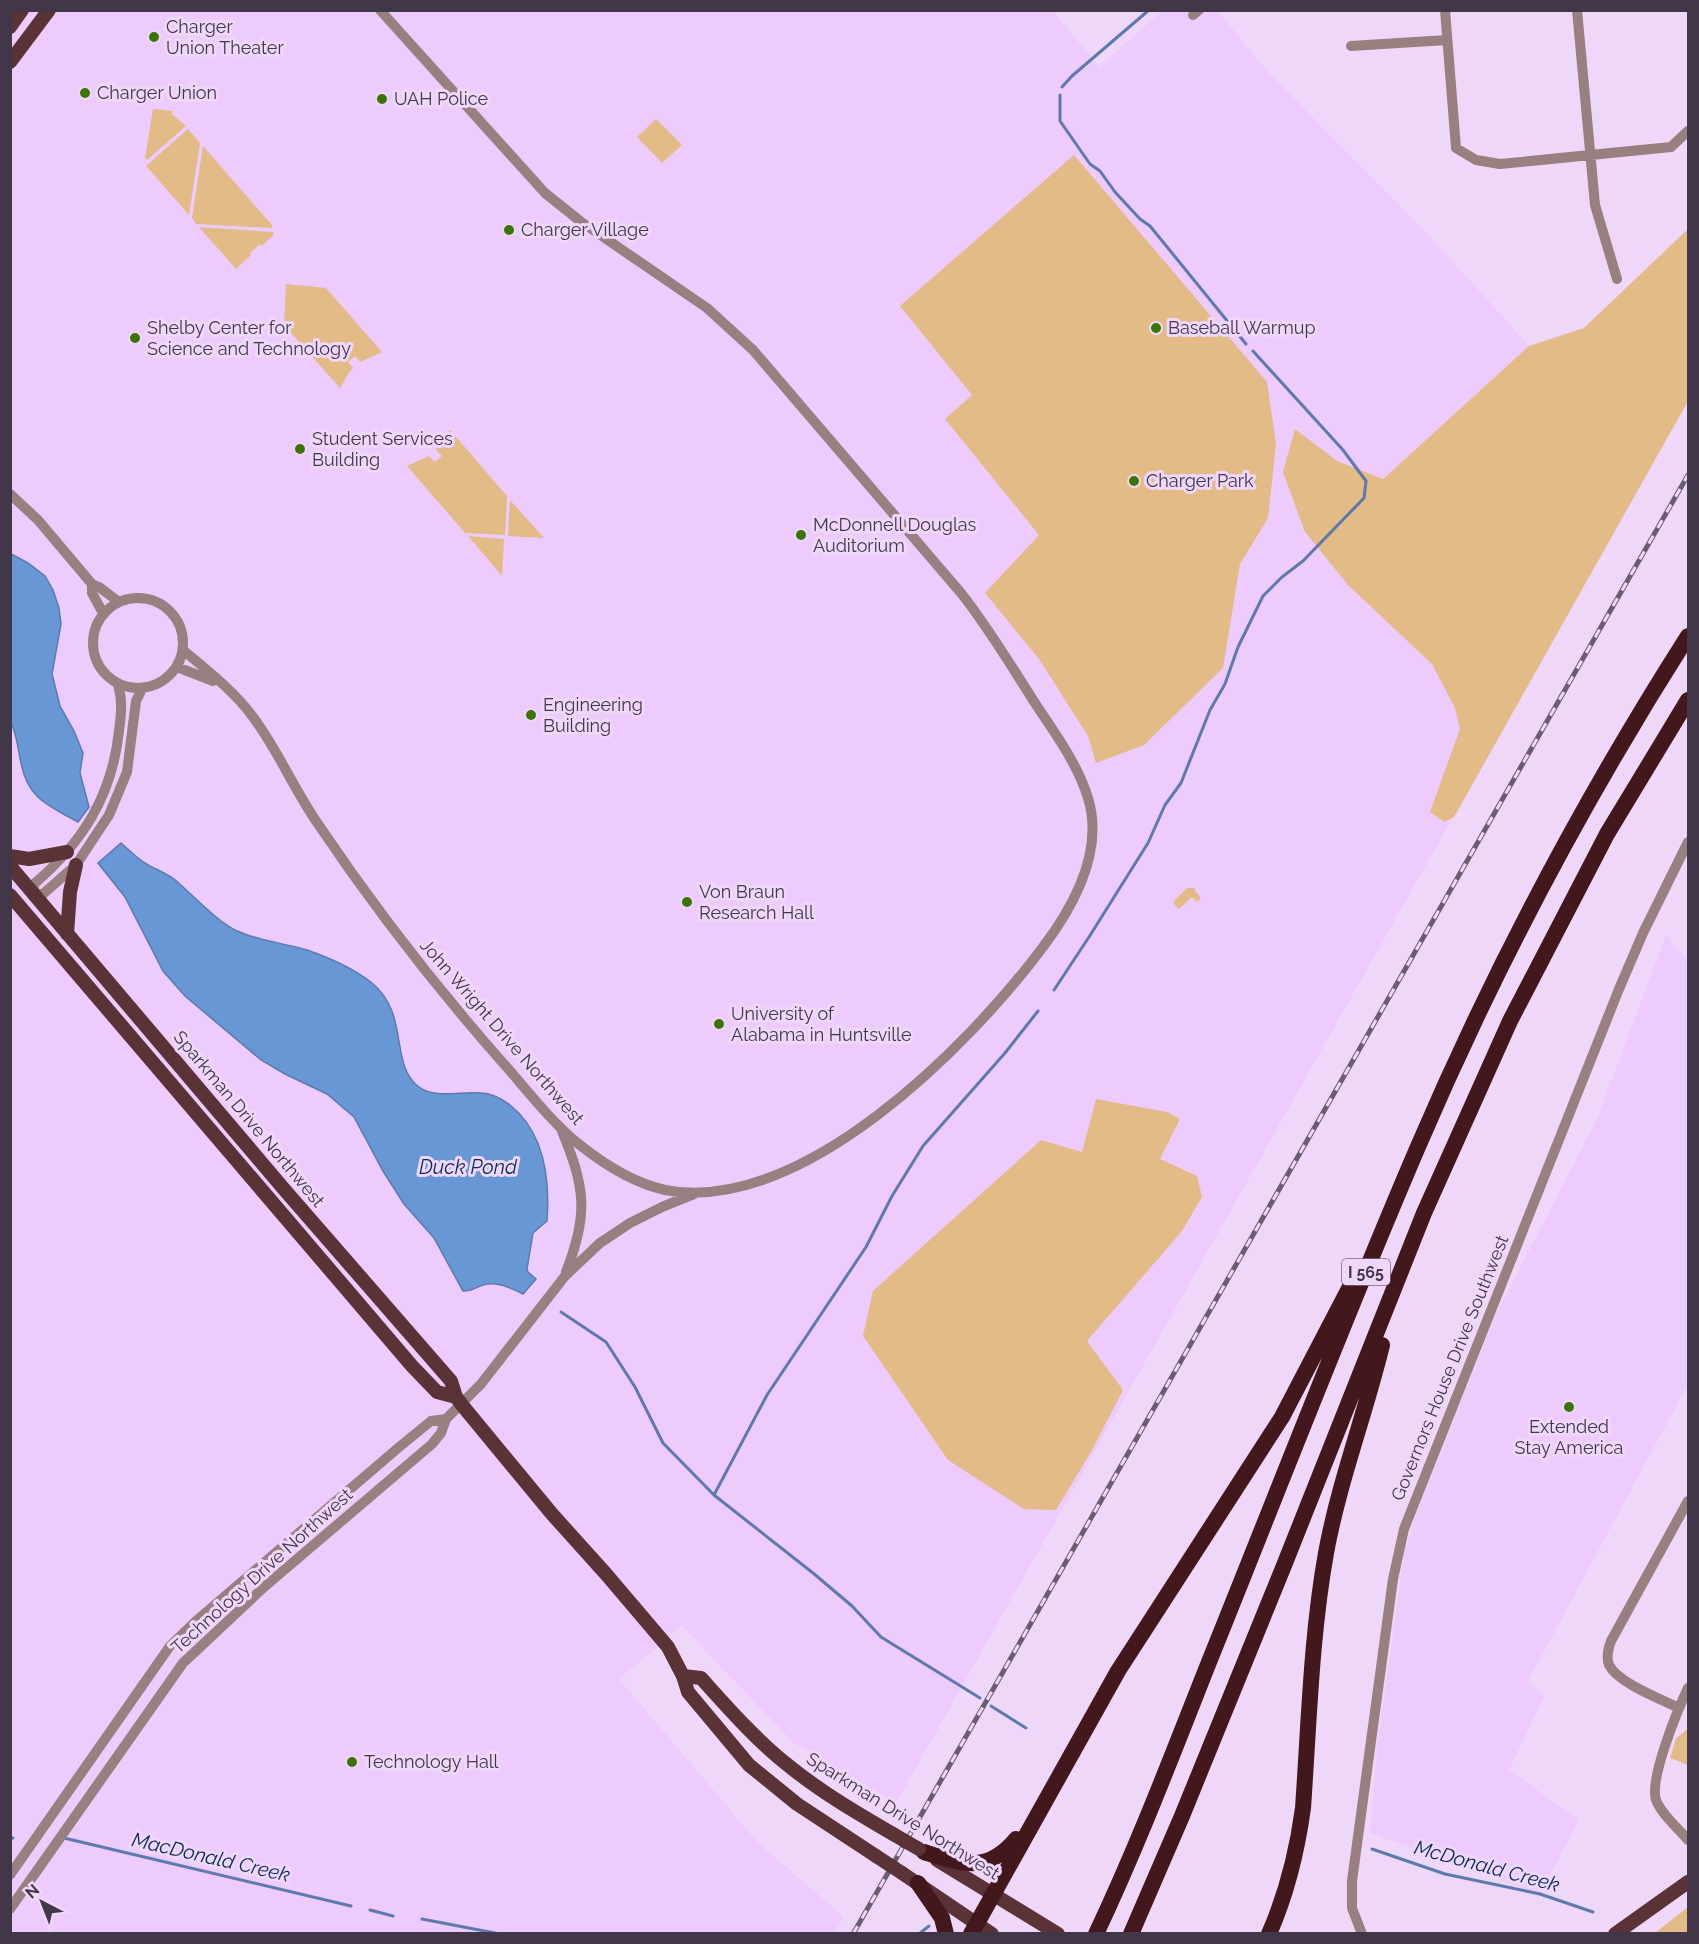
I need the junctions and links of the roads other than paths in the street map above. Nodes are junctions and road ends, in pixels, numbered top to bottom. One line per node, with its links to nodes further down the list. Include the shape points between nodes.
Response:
1 (22, 10): 6 (main road)
2 (49, 10): 9 (main road)
3 (380, 10): 33 (street, John Wright Drive Northwest, via 545,193 707,308 753,350 961,592 1065,749 1089,802 1093,830 1087,865 1075,897 1021,977 982,1021 893,1103 838,1142 766,1180 733,1189)
4 (1445, 10): 7 (street)
5 (1577, 10): 11 (street)
6 (10, 27)
7 (1447, 40): 8 (street); 11 (street, via 1456,148 1476,160 1500,164)
8 (1351, 46)
9 (10, 62)
10 (1689, 131): 11 (street, via 1671,147)
11 (1591, 155): 12 (street, via 1595,205)
12 (1617, 279)
13 (10, 494): 14 (street, via 38,520)
14 (92, 584): 15 (street); 16 (street, via 92,593)
15 (119, 602): 16 (street); 18 (street, via 143,598 159,601 181,628)
16 (103, 614): 20 (street, via 94,632 93,647 97,662)
17 (1689, 636): 34 (highway, I 565, via 1593,793 1524,920 1450,1074)
18 (183, 650): 19 (street); 21 (street, John Wright Drive Northwest)
19 (177, 667): 21 (street, John Wright Drive Northwest); 22 (street, via 161,682)
20 (118, 685): 22 (street); 25 (street, via 122,699 114,764 101,802)
21 (222, 685): 32 (street, John Wright Drive Northwest, via 255,718 315,819 441,992)
22 (142, 689): 27 (street, via 136,701 127,772 109,815)
23 (1689, 700): 36 (highway, I 565, via 1607,834 1510,1021 1424,1213)
24 (1689, 842): 58 (street, Governors House Drive Southwest, via 1619,989 1404,1529 1393,1579 1352,1881 1352,1908)
25 (67, 852): 26 (main road, via 29,859); 29 (street, via 34,884)
26 (10, 856)
27 (76, 865): 29 (street, via 43,894); 31 (main road)
28 (10, 866): 29 (main road, Sparkman Drive Northwest)
29 (34, 894): 30 (street); 31 (main road, Sparkman Drive Northwest)
30 (15, 901): 37 (main road, Sparkman Drive Northwest, via 412,1366 437,1392)
31 (67, 934): 37 (main road, Sparkman Drive Northwest, via 451,1381)
32 (561, 1128): 33 (street, John Wright Drive Northwest, via 603,1163 626,1175 664,1190); 35 (street, via 577,1168 582,1196 577,1244)
33 (699, 1192): 35 (street, Technology Drive Northwest, via 630,1223 600,1243)
34 (1388, 1218): 43 (highway, via 1282,1417 1147,1624); 55 (highway, I 565)
35 (565, 1276): 37 (street, Technology Drive Northwest, via 481,1384)
36 (1398, 1282): 56 (highway, I 565); 57 (highway, via 1326,1550 1316,1623 1299,1838)
37 (459, 1401): 38 (street, Technology Drive Northwest); 40 (main road, Sparkman Drive Northwest, via 668,1647)
38 (446, 1419): 46 (street, Technology Drive Northwest, via 431,1421 398,1448 170,1647); 50 (street, Technology Drive Northwest, via 432,1444 262,1588 183,1663)
39 (1689, 1501): 42 (street, via 1611,1641 1607,1655 1610,1667 1619,1676)
40 (683, 1676): 45 (main road, Sparkman Drive Northwest, bridge, via 701,1678 746,1727 821,1790); 48 (main road, Sparkman Drive Northwest, bridge, via 688,1692 749,1765 797,1804)
41 (1689, 1688): 42 (street)
42 (1679, 1708): 44 (street, via 1655,1795 1659,1806)
43 (1034, 1818): 45 (highway, via 1012,1845 987,1862 959,1863); 49 (highway)
44 (1689, 1840)
45 (922, 1851): 49 (main road, Sparkman Drive Northwest)
46 (10, 1875)
47 (1689, 1882): 59 (main road)
48 (918, 1883): 51 (main road, Sparkman Drive Northwest); 52 (highway, via 942,1918)
49 (992, 1893): 51 (highway); 54 (main road, Sparkman Drive Northwest)
50 (10, 1909)
51 (974, 1929): 53 (main road, Sparkman Drive Northwest)
52 (946, 1934)
53 (992, 1934)
54 (1058, 1934)
55 (1096, 1934)
56 (1131, 1934)
57 (1269, 1934)
58 (1362, 1934)
59 (1615, 1934)

